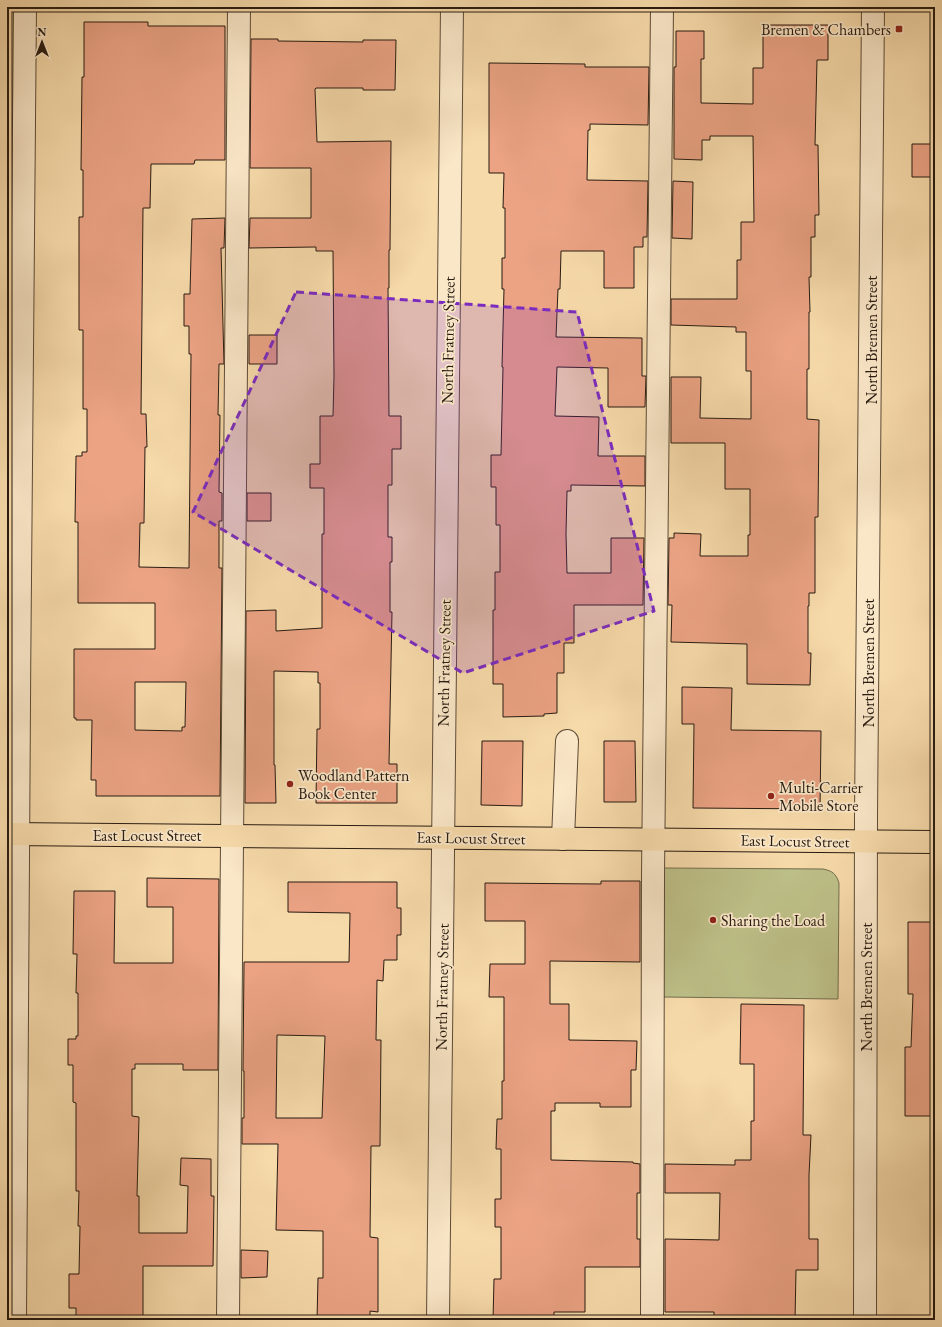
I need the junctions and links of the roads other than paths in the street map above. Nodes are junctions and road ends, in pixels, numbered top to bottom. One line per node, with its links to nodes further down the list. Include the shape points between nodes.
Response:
1 (25, 7): 6 (street)
2 (239, 7): 10 (street)
3 (452, 7): 11 (street, North Fratney Street)
4 (662, 7): 13 (street)
5 (873, 7): 14 (street, North Bremen Street)
6 (15, 150): 7 (street)
7 (12, 674): 9 (street)
8 (567, 740): 12 (street)
9 (13, 834): 10 (main road, East Locust Street); 16 (street)
10 (232, 836): 11 (main road, East Locust Street); 18 (street)
11 (443, 838): 12 (main road, East Locust Street); 19 (street, North Fratney Street)
12 (562, 839): 13 (main road, East Locust Street)
13 (654, 840): 14 (main road, East Locust Street); 20 (street)
14 (866, 842): 15 (main road, East Locust Street); 21 (street, North Bremen Street)
15 (935, 842)
16 (12, 1005): 17 (street)
17 (15, 1320)
18 (228, 1320)
19 (438, 1320)
20 (652, 1320)
21 (865, 1320)

